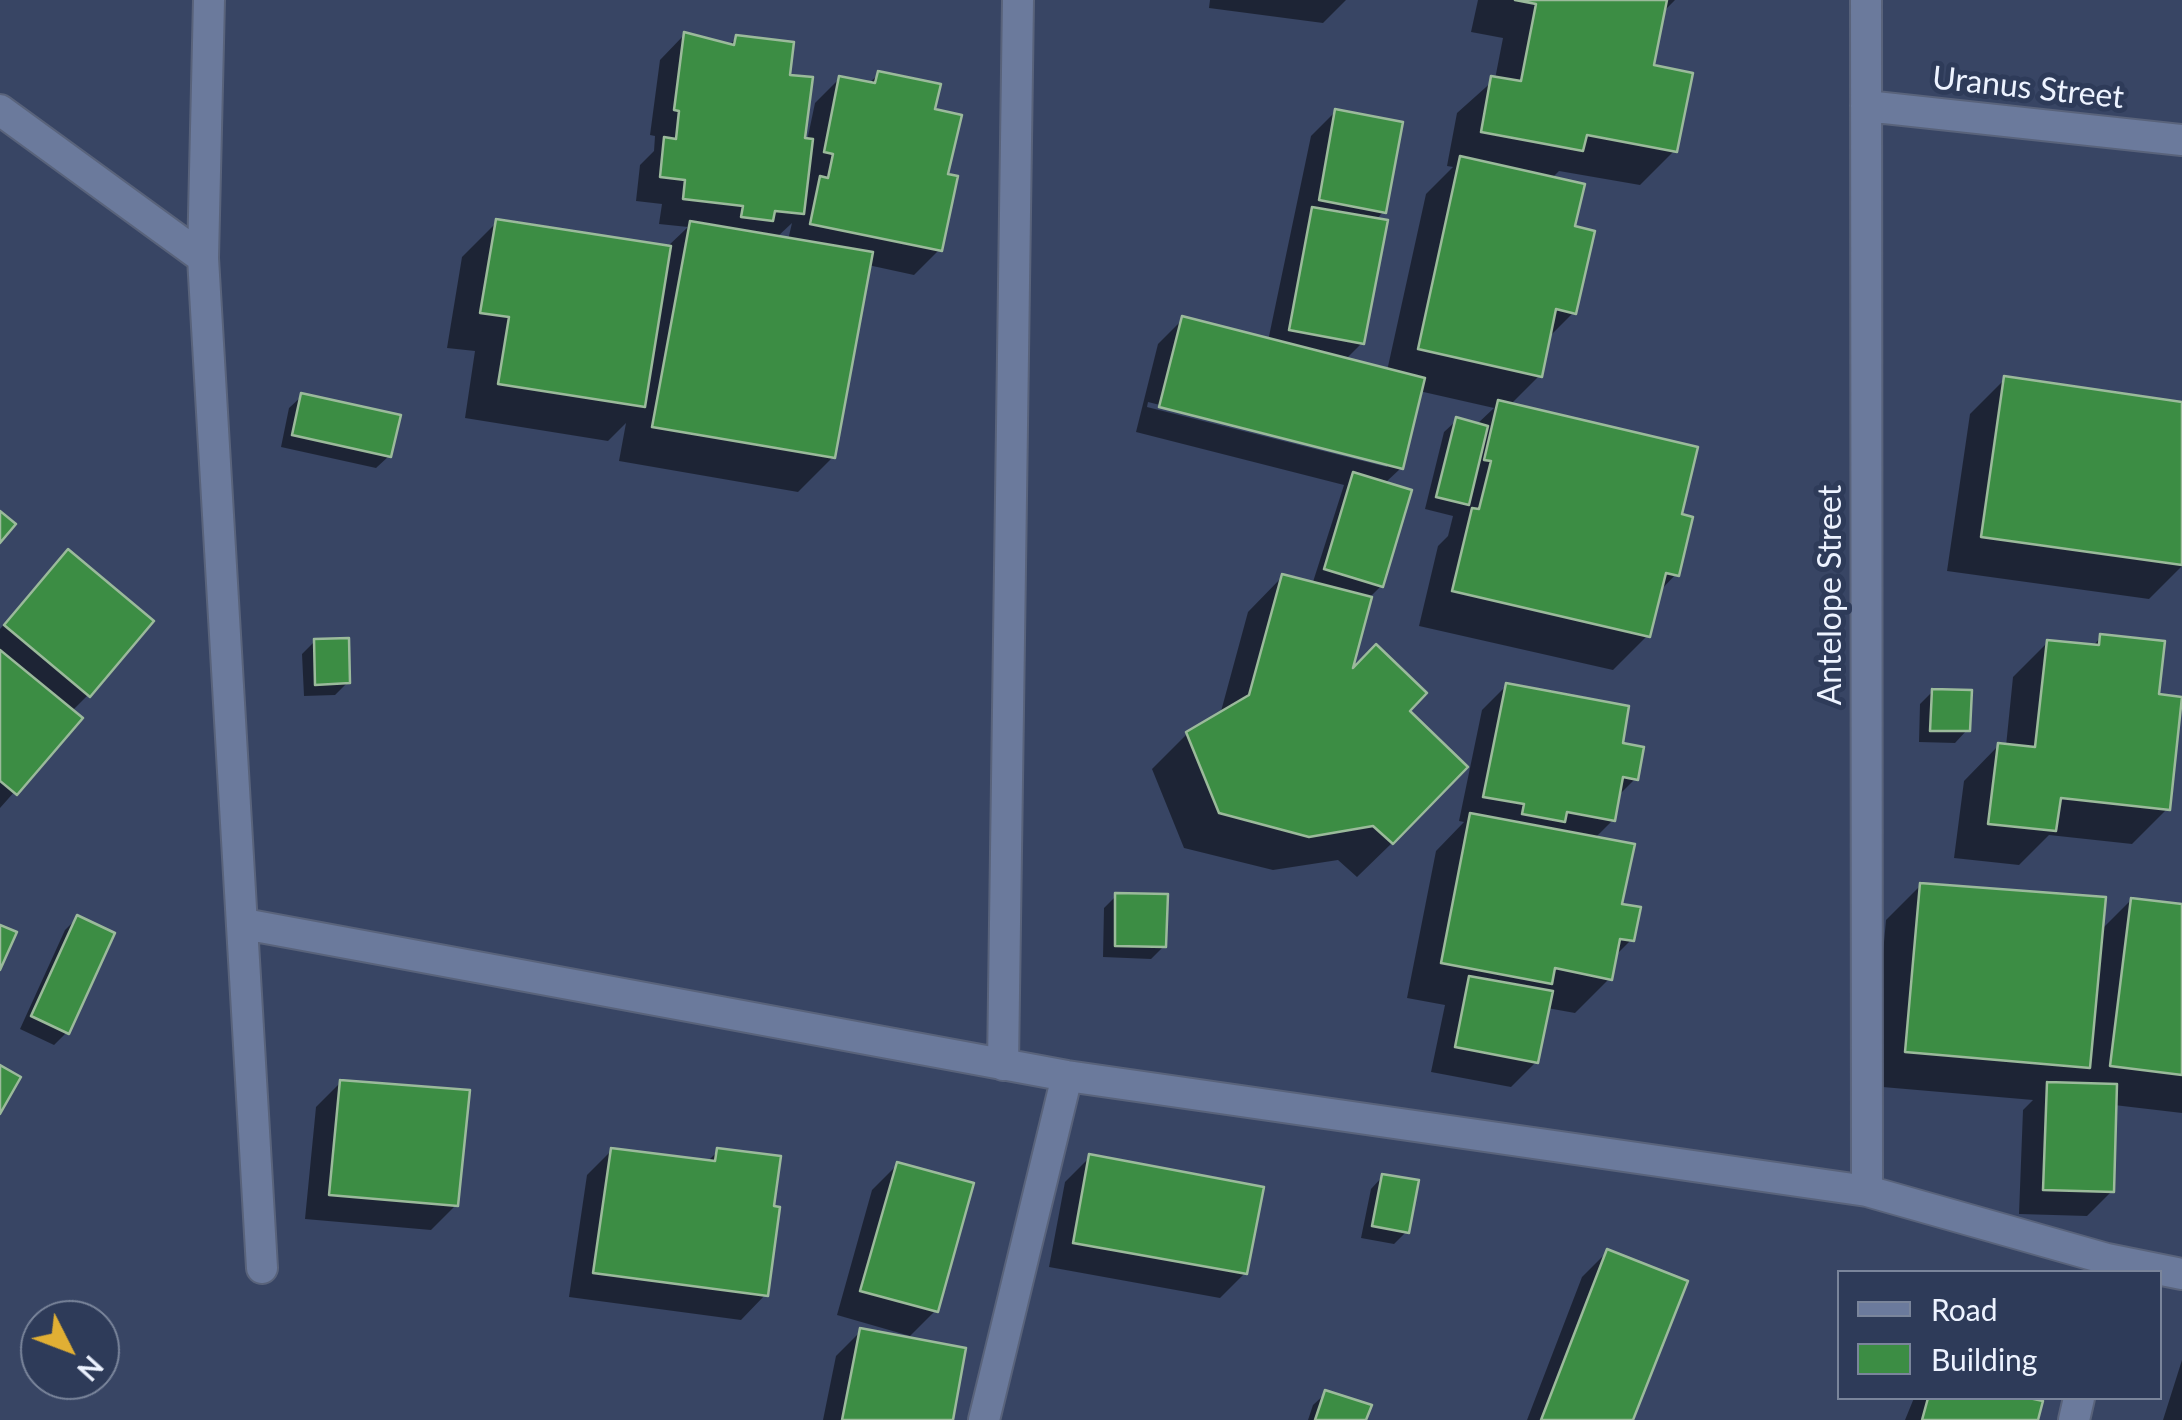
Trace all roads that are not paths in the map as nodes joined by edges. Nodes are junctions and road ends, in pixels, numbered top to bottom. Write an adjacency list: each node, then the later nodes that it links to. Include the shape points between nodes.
1 (210, 0): 7 (street)
2 (1018, 0): 9 (street)
3 (1866, 0): 4 (street, Antelope Street)
4 (1866, 106): 6 (street, Uranus Street); 11 (street, Antelope Street)
5 (0, 110): 7 (street)
6 (2182, 140)
7 (203, 258): 8 (street)
8 (244, 924): 9 (street); 13 (street)
9 (1002, 1064): 10 (street)
10 (1067, 1076): 11 (street); 15 (street)
11 (1867, 1191): 12 (street)
12 (2106, 1266): 14 (street)
13 (262, 1268)
14 (2144, 1270)
15 (984, 1420)

